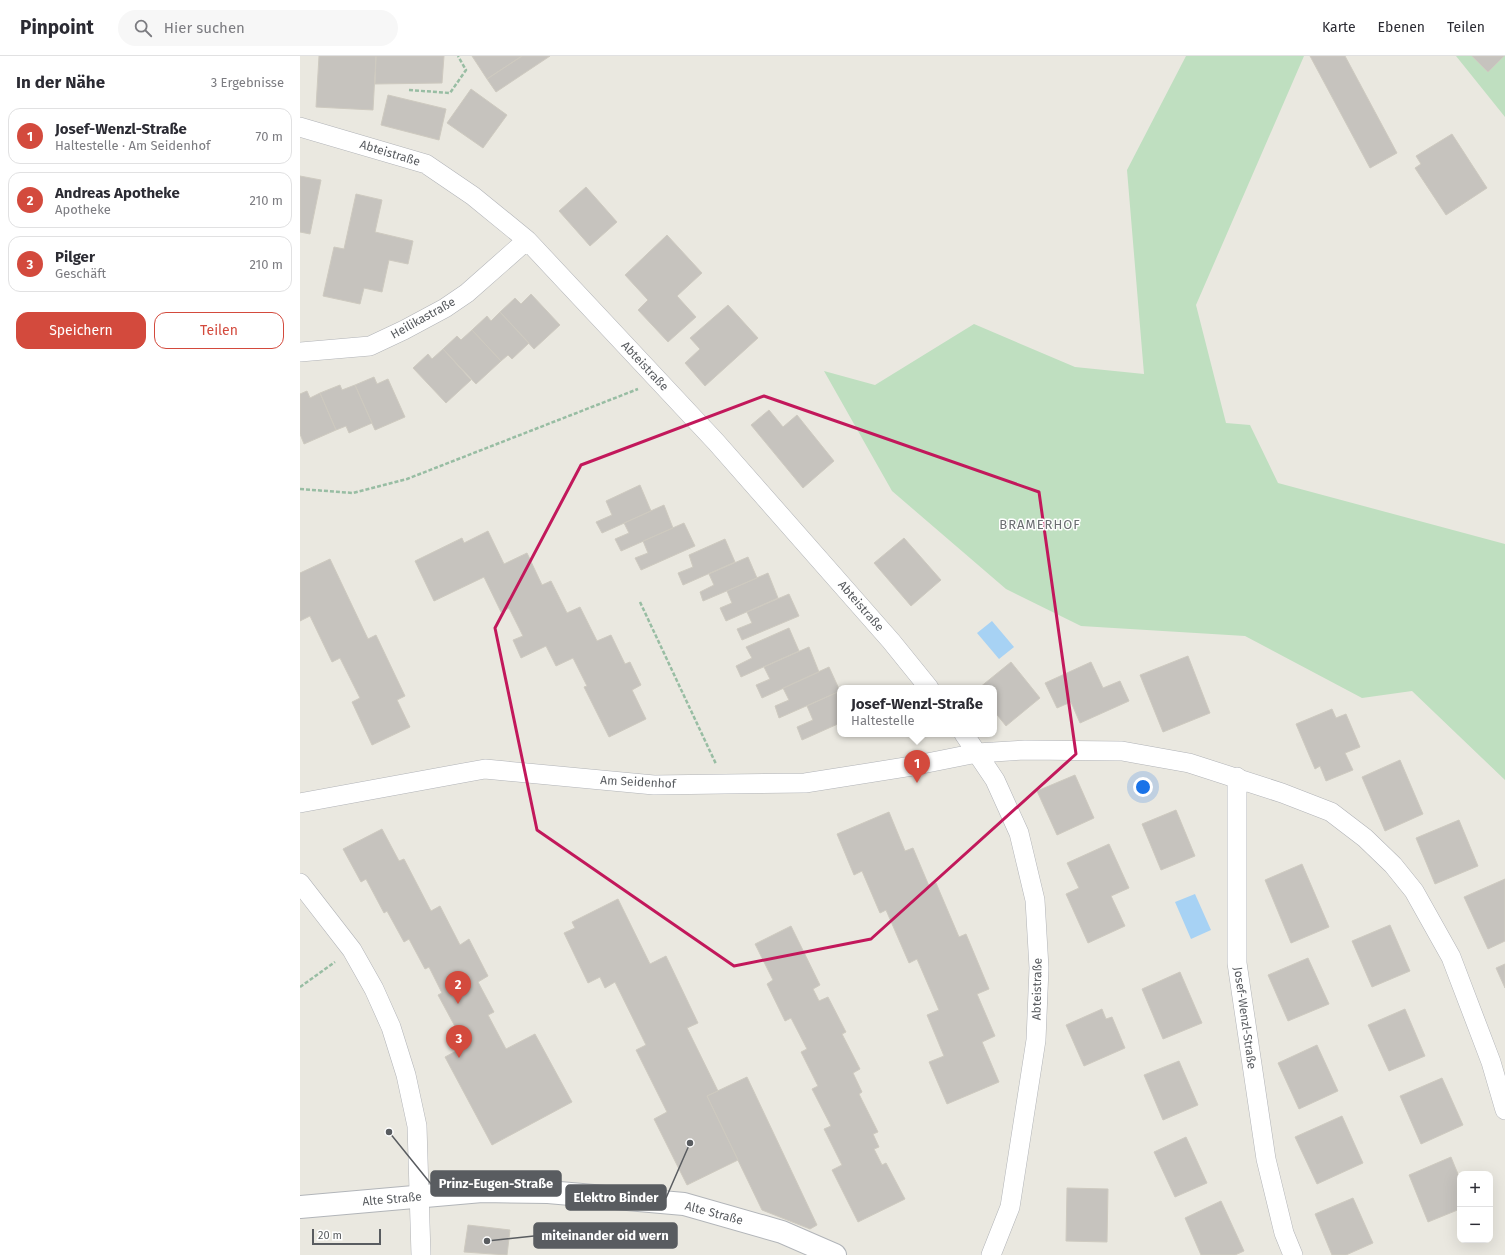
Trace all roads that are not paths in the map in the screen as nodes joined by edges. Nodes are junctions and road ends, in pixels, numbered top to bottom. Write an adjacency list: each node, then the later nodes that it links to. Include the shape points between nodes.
1 (300, 127): 2 (street, Abteistraße, via 426,164 473,196)
2 (527, 240): 3 (street, Heilikastraße, via 467,293 404,330 370,346); 4 (street, Abteistraße, via 722,448 886,635)
3 (300, 352)
4 (926, 685)
5 (966, 737): 6 (street, Abteistraße)
6 (977, 753): 7 (street, via 1025,750 1122,751 1189,763); 8 (street, Am Seidenhof, via 805,783 654,785 485,769); 15 (street, Abteistraße, via 995,780 1019,833 1035,900 1039,968 1036,1040 1010,1207)
7 (1236, 777): 10 (street, via 1331,812 1365,838 1393,865 1414,891 1451,957 1491,1062); 16 (street, Josef-Wenzl-Straße, via 1237,963 1266,1159 1284,1233)
8 (300, 803)
9 (300, 883): 11 (street, via 352,950 391,1027 406,1075 417,1126)
10 (1505, 1110)
11 (419, 1196): 12 (street, Alte Straße); 13 (street); 14 (street, Alte Straße, via 482,1191 548,1192 684,1204 782,1232)
12 (300, 1206)
13 (421, 1255)
14 (835, 1255)
15 (991, 1255)
16 (1293, 1255)

